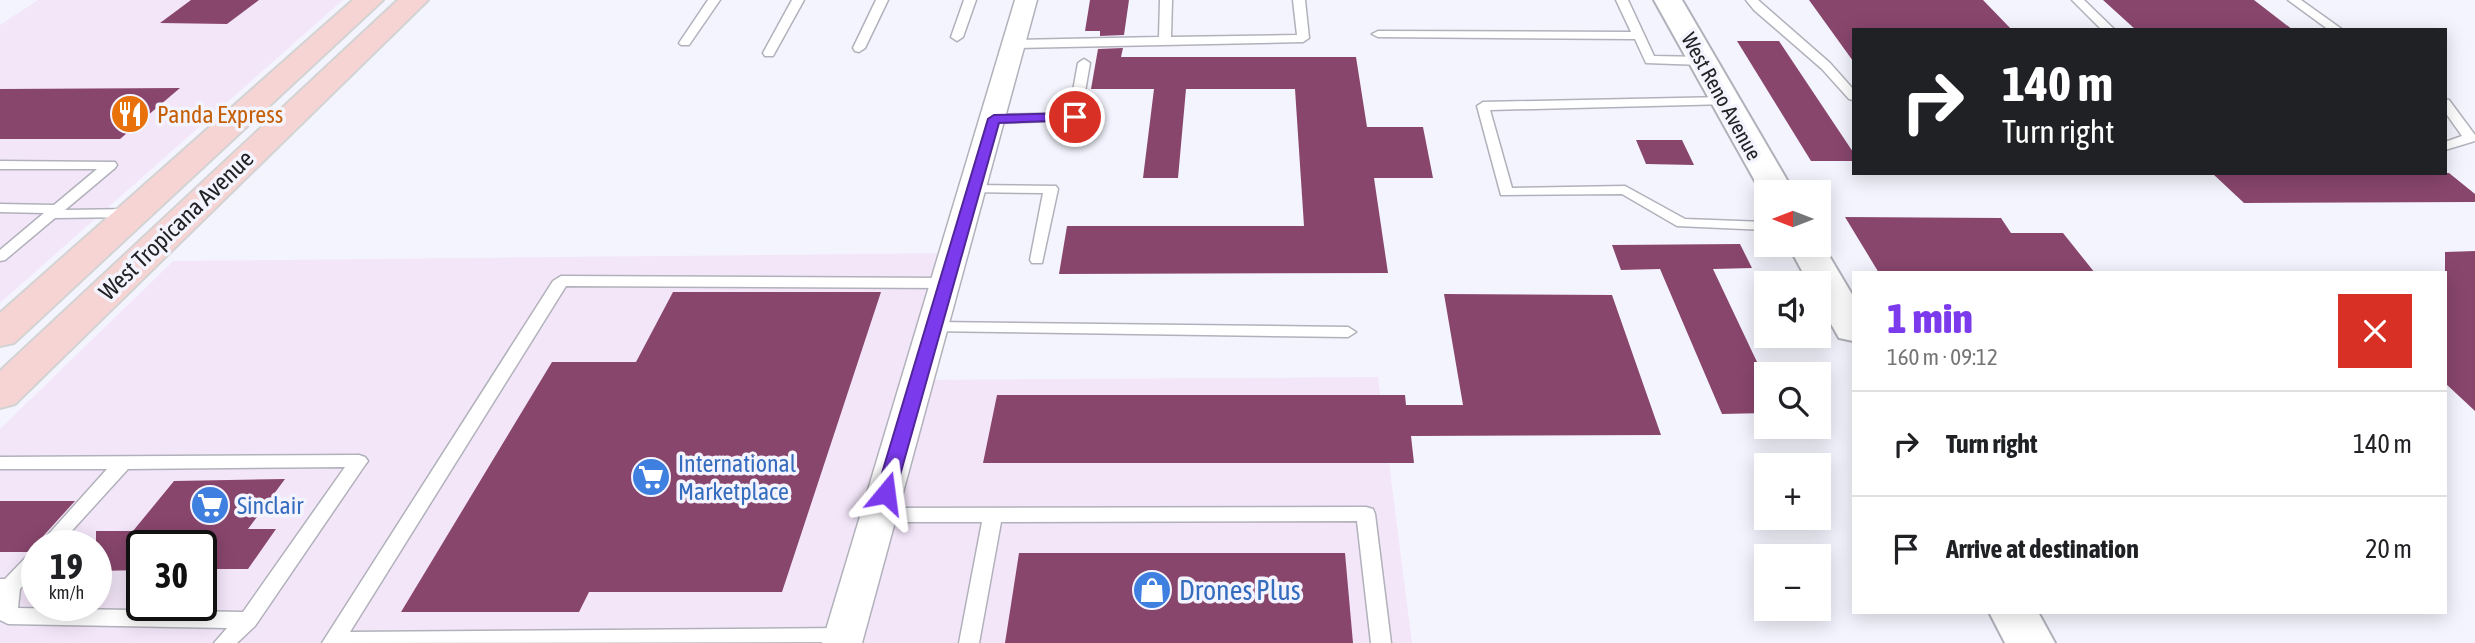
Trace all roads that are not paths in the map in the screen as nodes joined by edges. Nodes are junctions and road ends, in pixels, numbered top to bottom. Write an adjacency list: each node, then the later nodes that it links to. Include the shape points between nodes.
1 (369, 0): 37 (main road, West Tropicana Avenue)
2 (414, 0): 48 (main road, West Tropicana Avenue)
3 (714, 0): 21 (lane)
4 (798, 0): 24 (lane)
5 (882, 0): 23 (lane)
6 (970, 0): 19 (lane)
7 (1026, 0): 22 (street)
8 (1166, 0): 20 (lane)
9 (1299, 0): 20 (lane, via 1303,38)
10 (1622, 0): 18 (lane)
11 (1668, 0): 25 (street, West Reno Avenue)
12 (1752, 0): 27 (lane)
13 (2078, 0): 15 (lane)
14 (2294, 0): 16 (lane)
15 (2107, 28)
16 (2334, 28)
17 (1378, 34): 18 (lane)
18 (1639, 36): 25 (lane, via 1650,60)
19 (957, 37)
20 (1165, 41): 22 (lane)
21 (685, 43)
22 (1016, 44): 30 (street)
23 (859, 48)
24 (769, 53)
25 (1702, 61): 28 (street, West Reno Avenue)
26 (1084, 63): 30 (lane, via 1075,117)
27 (1852, 95)
28 (1725, 101): 33 (street, West Reno Avenue); 38 (lane, via 1483,106 1506,192 1625,190 1682,223)
29 (2447, 106): 31 (lane, via 2470,138)
30 (994, 119): 34 (street)
31 (2447, 145)
32 (0, 164): 36 (lane, via 110,165)
33 (1770, 180)
34 (974, 189): 41 (lane, via 1051,189); 42 (street)
35 (0, 208): 36 (lane)
36 (55, 211): 37 (lane); 39 (lane)
37 (134, 213): 46 (main road, West Tropicana Avenue); 47 (main road, via 145,224 139,233 7,359)
38 (1754, 226)
39 (0, 257)
40 (1814, 257): 43 (street)
41 (1037, 260)
42 (946, 283): 44 (street); 61 (lane, via 561,281)
43 (1848, 312)
44 (934, 327): 45 (lane); 52 (street)
45 (1348, 332)
46 (0, 334)
47 (0, 372)
48 (0, 394)
49 (124, 462): 50 (lane); 53 (lane); 58 (lane, via 359,461)
50 (1, 464)
51 (993, 515): 52 (lane); 63 (lane); 64 (lane, via 1366,514)
52 (879, 516): 60 (street)
53 (62, 530)
54 (21, 572): 55 (lane)
55 (5, 587): 57 (lane)
56 (2014, 614): 65 (street)
57 (4, 618): 58 (lane)
58 (248, 620): 62 (lane)
59 (736, 640): 60 (lane); 61 (lane)
60 (843, 640)
61 (333, 641)
62 (224, 643)
63 (969, 643)
64 (1381, 643)
65 (2030, 643)

